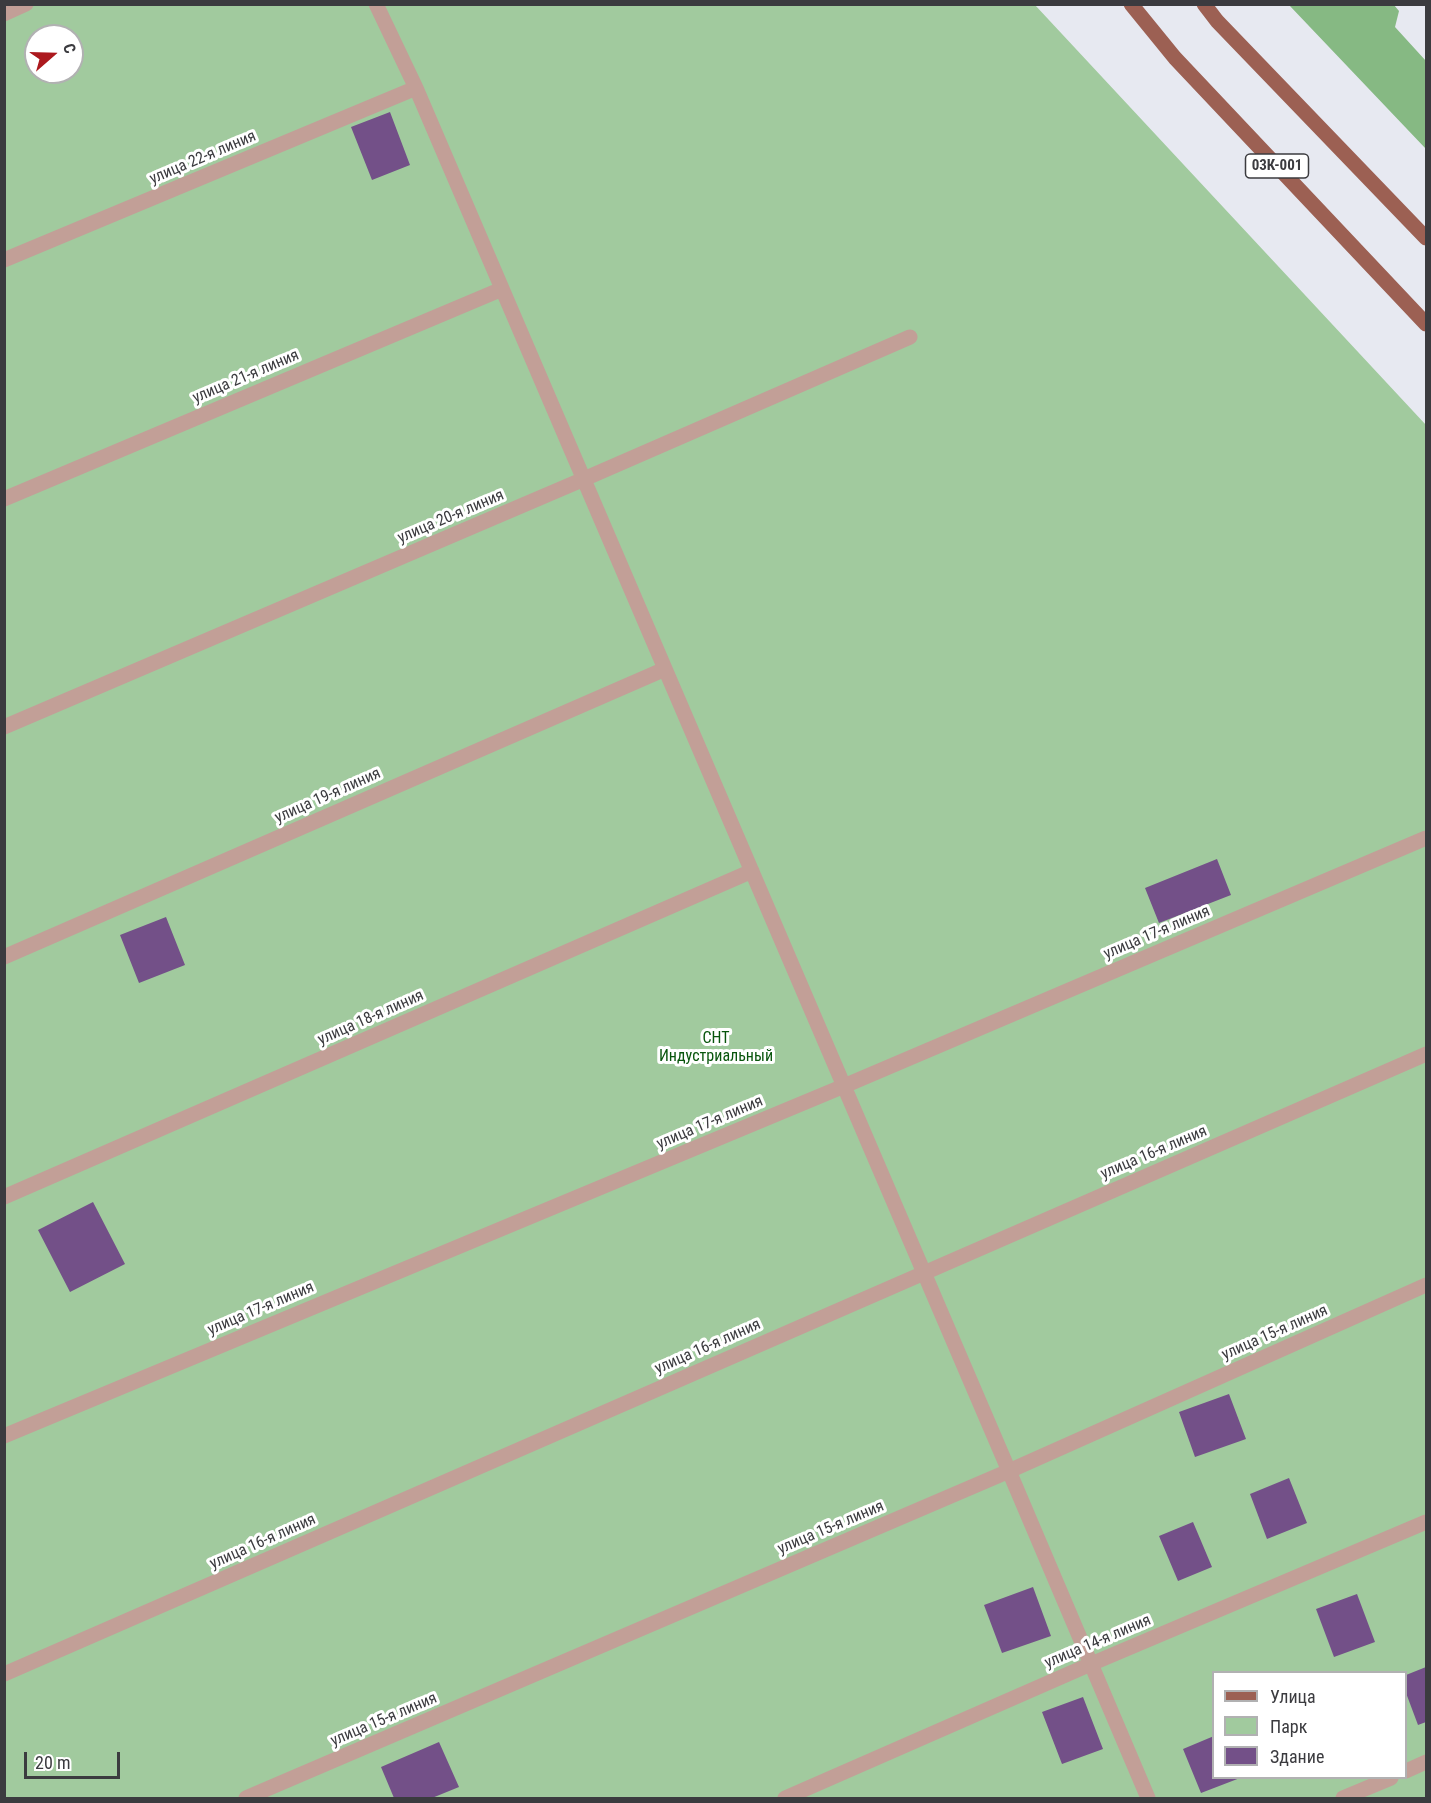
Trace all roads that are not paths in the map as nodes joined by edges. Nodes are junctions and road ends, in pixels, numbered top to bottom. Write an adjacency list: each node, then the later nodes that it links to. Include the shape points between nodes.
1 (26, 4): 5 (street)
2 (376, 4): 6 (street)
3 (1131, 4): 10 (main road, 03К-001, via 1175,58)
4 (1204, 4): 7 (main road)
5 (4, 14)
6 (416, 88): 8 (street, улица 22-я линия); 9 (street)
7 (1426, 238)
8 (4, 260)
9 (502, 289): 12 (street); 13 (street, улица 21-я линия)
10 (1426, 324)
11 (910, 337): 12 (street, улица 20-я линия)
12 (584, 479): 14 (street); 15 (street, улица 20-я линия)
13 (4, 499)
14 (665, 669): 17 (street); 18 (street, улица 19-я линия)
15 (4, 727)
16 (1426, 838): 20 (street, улица 17-я линия)
17 (752, 872): 20 (street); 21 (street, улица 18-я линия)
18 (4, 957)
19 (1426, 1054): 22 (street, улица 16-я линия)
20 (844, 1086): 22 (street); 24 (street, улица 17-я линия)
21 (4, 1197)
22 (924, 1272): 25 (street); 28 (street, улица 16-я линия)
23 (1426, 1285): 25 (street, улица 15-я линия)
24 (4, 1436)
25 (1009, 1471): 27 (street); 32 (street, улица 15-я линия)
26 (1426, 1522): 27 (street, улица 14-я линия)
27 (1091, 1664): 33 (street, улица 14-я линия); 34 (street)
28 (4, 1674)
29 (1426, 1762): 30 (street)
30 (1407, 1771)
31 (1389, 1779): 35 (street)
32 (246, 1798)
33 (785, 1798)
34 (1148, 1798)
35 (1343, 1798)

